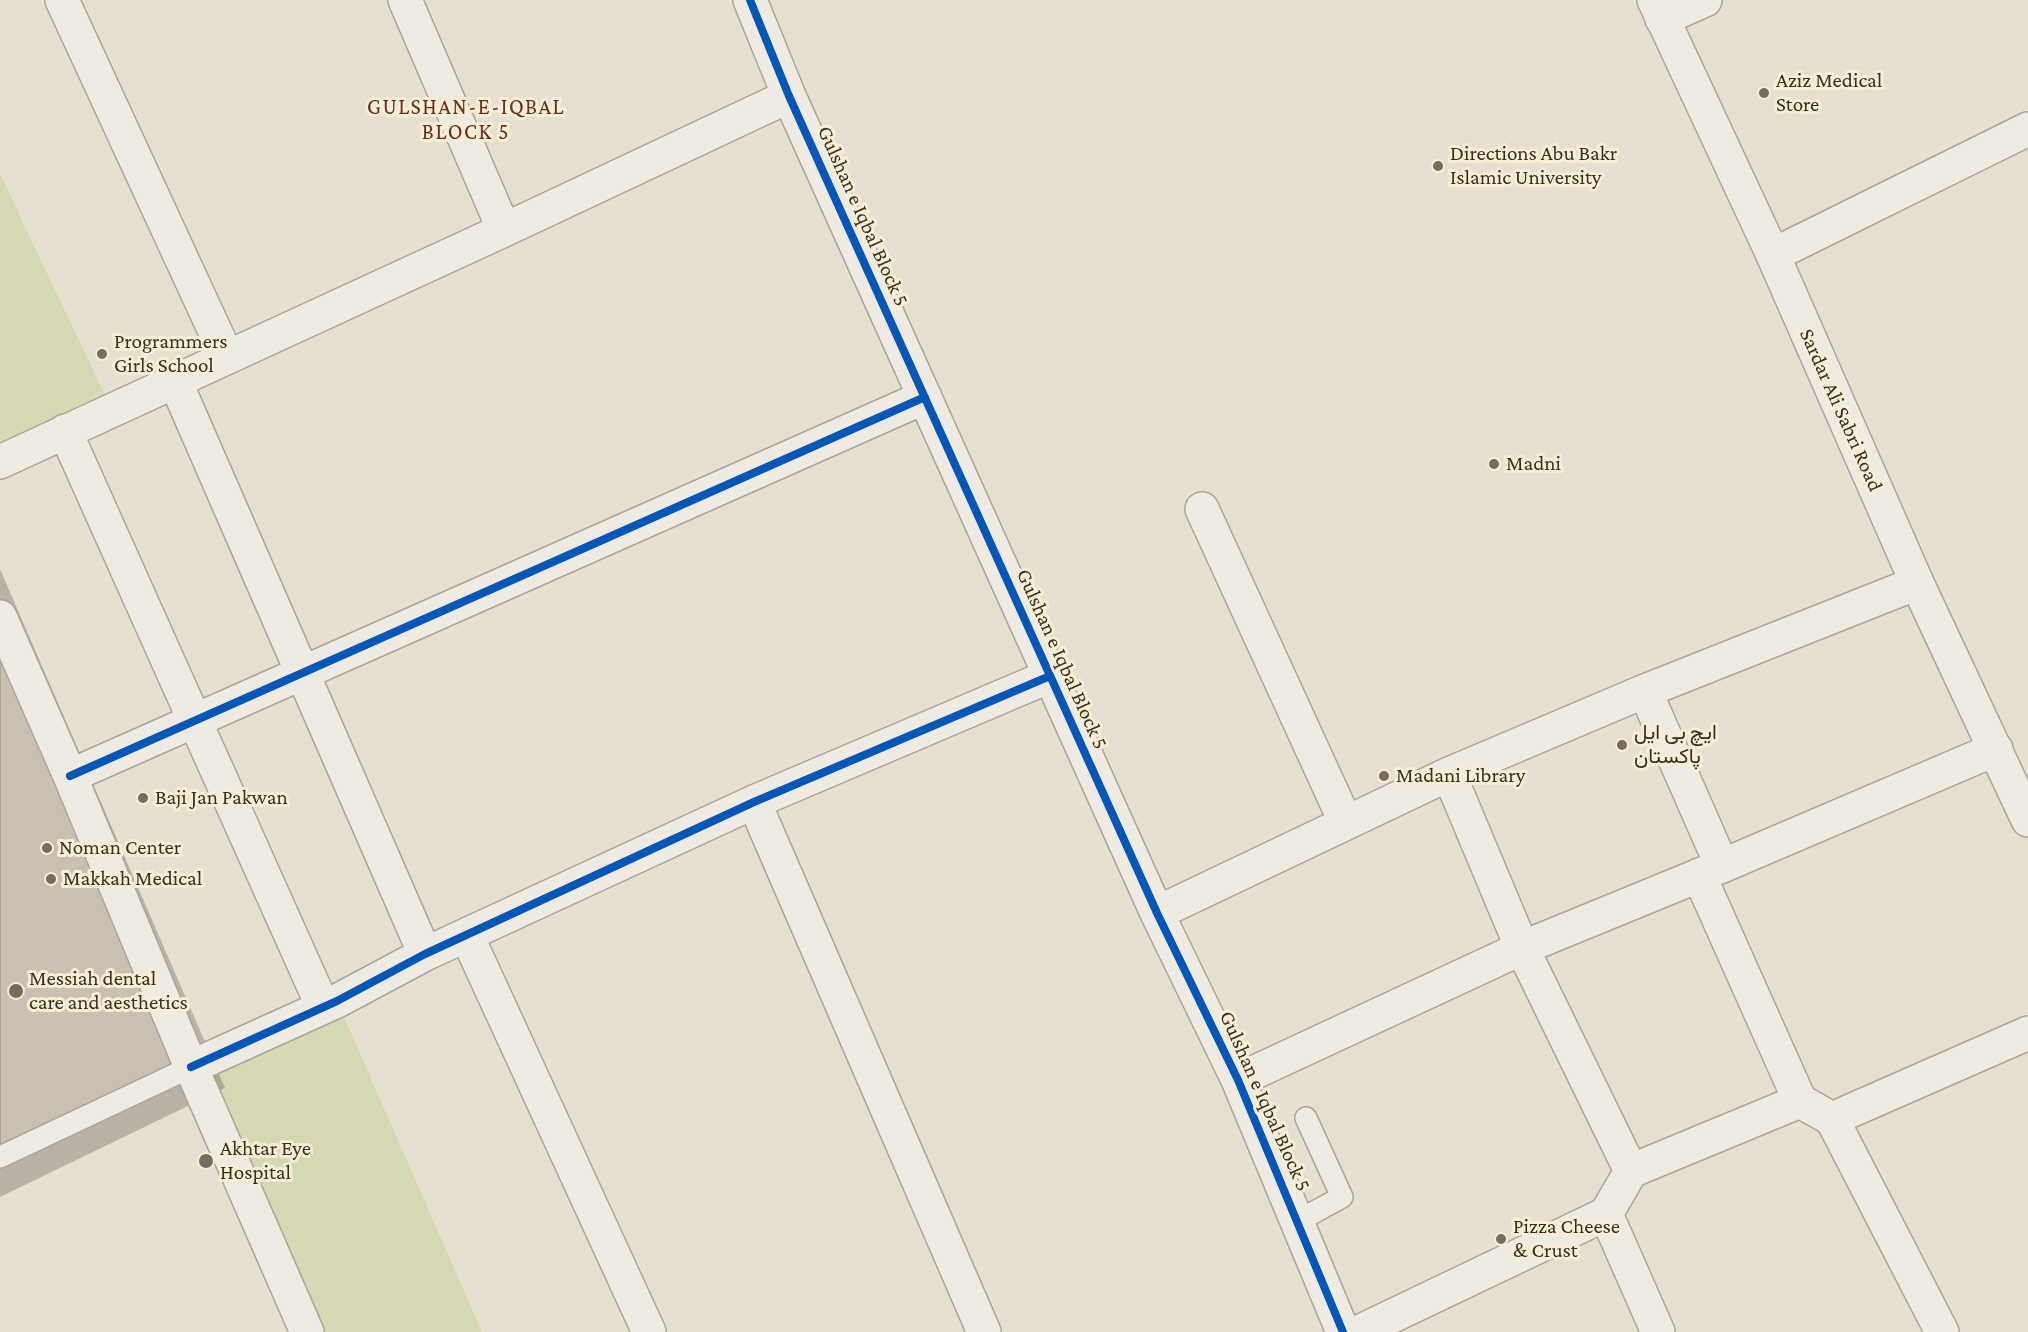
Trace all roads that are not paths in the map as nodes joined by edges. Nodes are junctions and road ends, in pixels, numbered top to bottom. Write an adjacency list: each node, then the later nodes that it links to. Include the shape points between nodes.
1 (62, 0): 10 (street)
2 (405, 0): 8 (street)
3 (750, 0): 6 (street, Gulshan e Iqbal Block 5)
4 (1705, 0): 5 (street)
5 (1658, 10): 9 (street, Sardar Ali Sabri Road)
6 (789, 96): 8 (street); 12 (street, Gulshan e Iqbal Block 5)
7 (2028, 129): 9 (street)
8 (504, 230): 10 (street)
9 (1773, 255): 16 (street, Sardar Ali Sabri Road)
10 (226, 357): 11 (street)
11 (175, 381): 13 (street); 18 (street)
12 (925, 397): 18 (street); 19 (street, Gulshan e Iqbal Block 5)
13 (65, 431): 14 (street); 21 (street)
14 (0, 462)
15 (1202, 508): 27 (street)
16 (1917, 584): 20 (street); 22 (street, Sardar Ali Sabri Road)
17 (0, 617): 24 (street)
18 (302, 673): 21 (street); 32 (street)
19 (1050, 676): 25 (street); 29 (street, Gulshan e Iqbal Block 5)
20 (1645, 691): 23 (street); 28 (street)
21 (195, 721): 24 (street); 33 (street)
22 (1996, 749): 26 (street, Sardar Ali Sabri Road); 28 (street)
23 (1449, 774): 27 (street); 31 (street)
24 (70, 776): 35 (street)
25 (754, 802): 30 (street); 46 (street)
26 (2028, 820)
27 (1346, 823): 29 (street)
28 (1710, 871): 31 (street); 37 (street)
29 (1157, 913): 36 (street, Gulshan e Iqbal Block 5)
30 (467, 936): 32 (street); 45 (street)
31 (1522, 948): 36 (street); 41 (street)
32 (425, 954): 33 (street)
33 (323, 1007): 35 (street)
34 (2028, 1033): 39 (street)
35 (191, 1067): 40 (lane); 44 (street)
36 (1238, 1080): 43 (street, Gulshan e Iqbal Block 5)
37 (1800, 1101): 39 (street); 41 (street)
38 (1306, 1118): 43 (lane, via 1341,1197)
39 (1832, 1119): 50 (street)
40 (0, 1157)
41 (1631, 1171): 42 (street)
42 (1605, 1214): 48 (street); 49 (street)
43 (1298, 1221): 47 (street, Gulshan e Iqbal Block 5)
44 (307, 1332)
45 (649, 1332)
46 (984, 1332)
47 (1343, 1332)
48 (1359, 1332)
49 (1658, 1332)
50 (1942, 1332)

